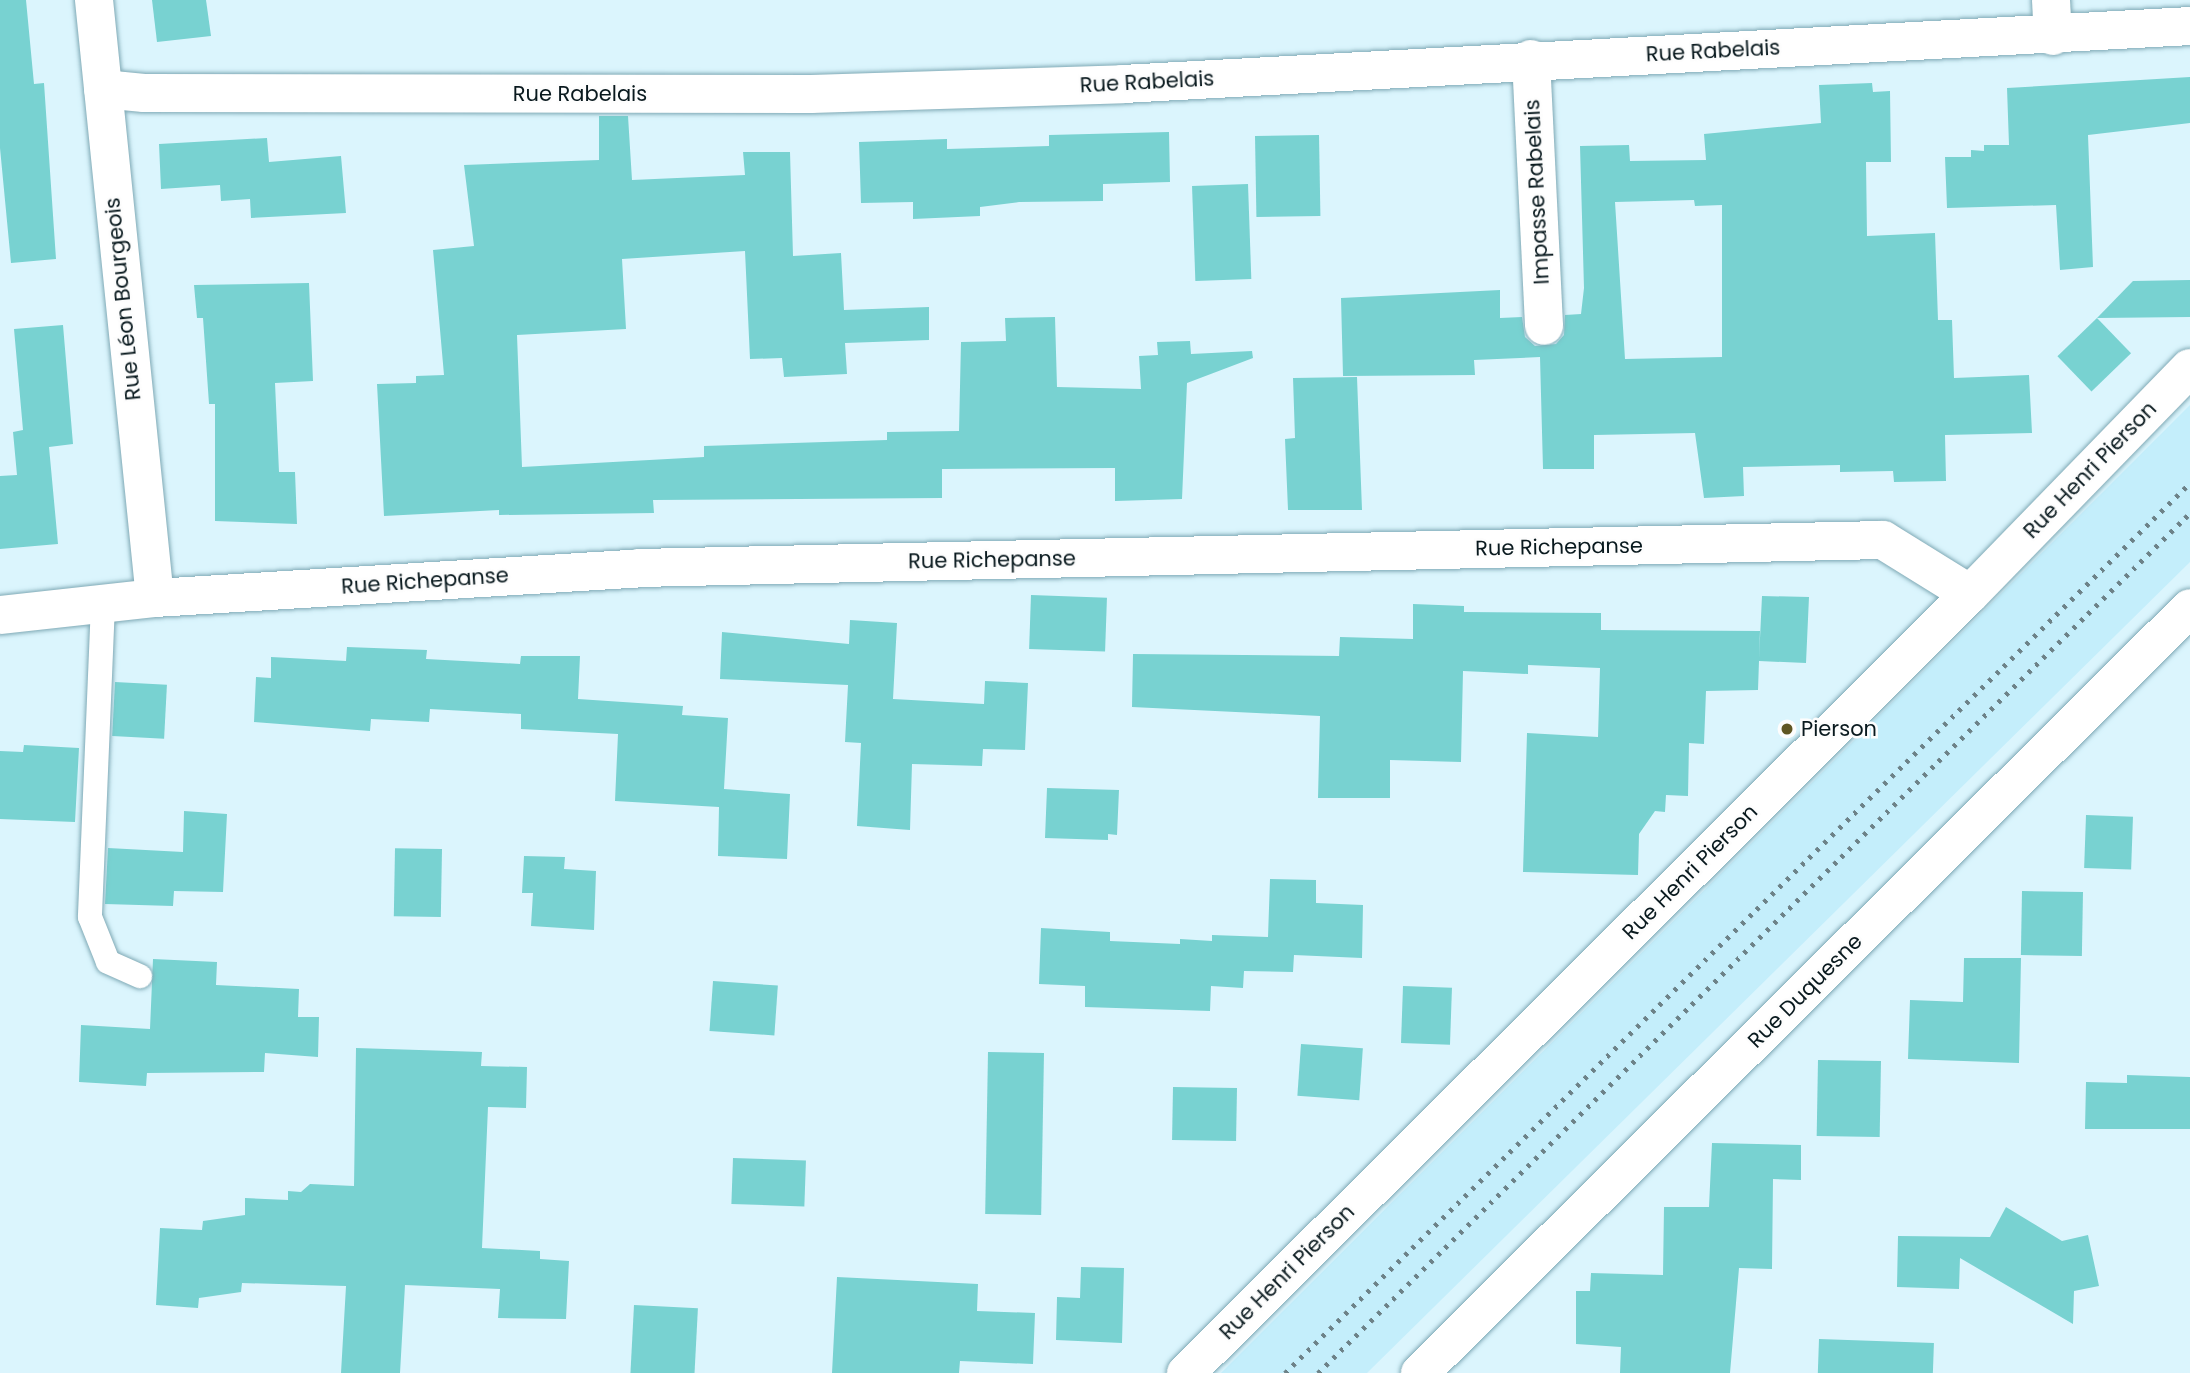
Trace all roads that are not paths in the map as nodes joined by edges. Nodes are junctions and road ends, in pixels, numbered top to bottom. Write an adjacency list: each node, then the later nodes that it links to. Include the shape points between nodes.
1 (94, 0): 5 (street, Rue Léon Bourgeois)
2 (2052, 18): 3 (street, Rue Rabelais); 4 (street, Rue Rabelais)
3 (2190, 26)
4 (1531, 59): 5 (street, Rue Rabelais, via 1123,84 811,94 144,93); 6 (street, Impasse Rabelais)
5 (103, 89): 9 (street, Rue Léon Bourgeois)
6 (1544, 326)
7 (2190, 368): 8 (street, Rue Henri Pierson)
8 (1969, 594): 9 (street, Rue Richepanse, via 1883,540 639,568); 14 (street, Rue Henri Pierson)
9 (155, 598): 10 (street, Rue Richepanse)
10 (103, 604): 12 (street, Rue Richepanse); 13 (lane, via 90,917 108,962)
11 (2190, 608): 15 (street, Rue Duquesne)
12 (0, 615)
13 (140, 976)
14 (1186, 1373)
15 (1420, 1373)

